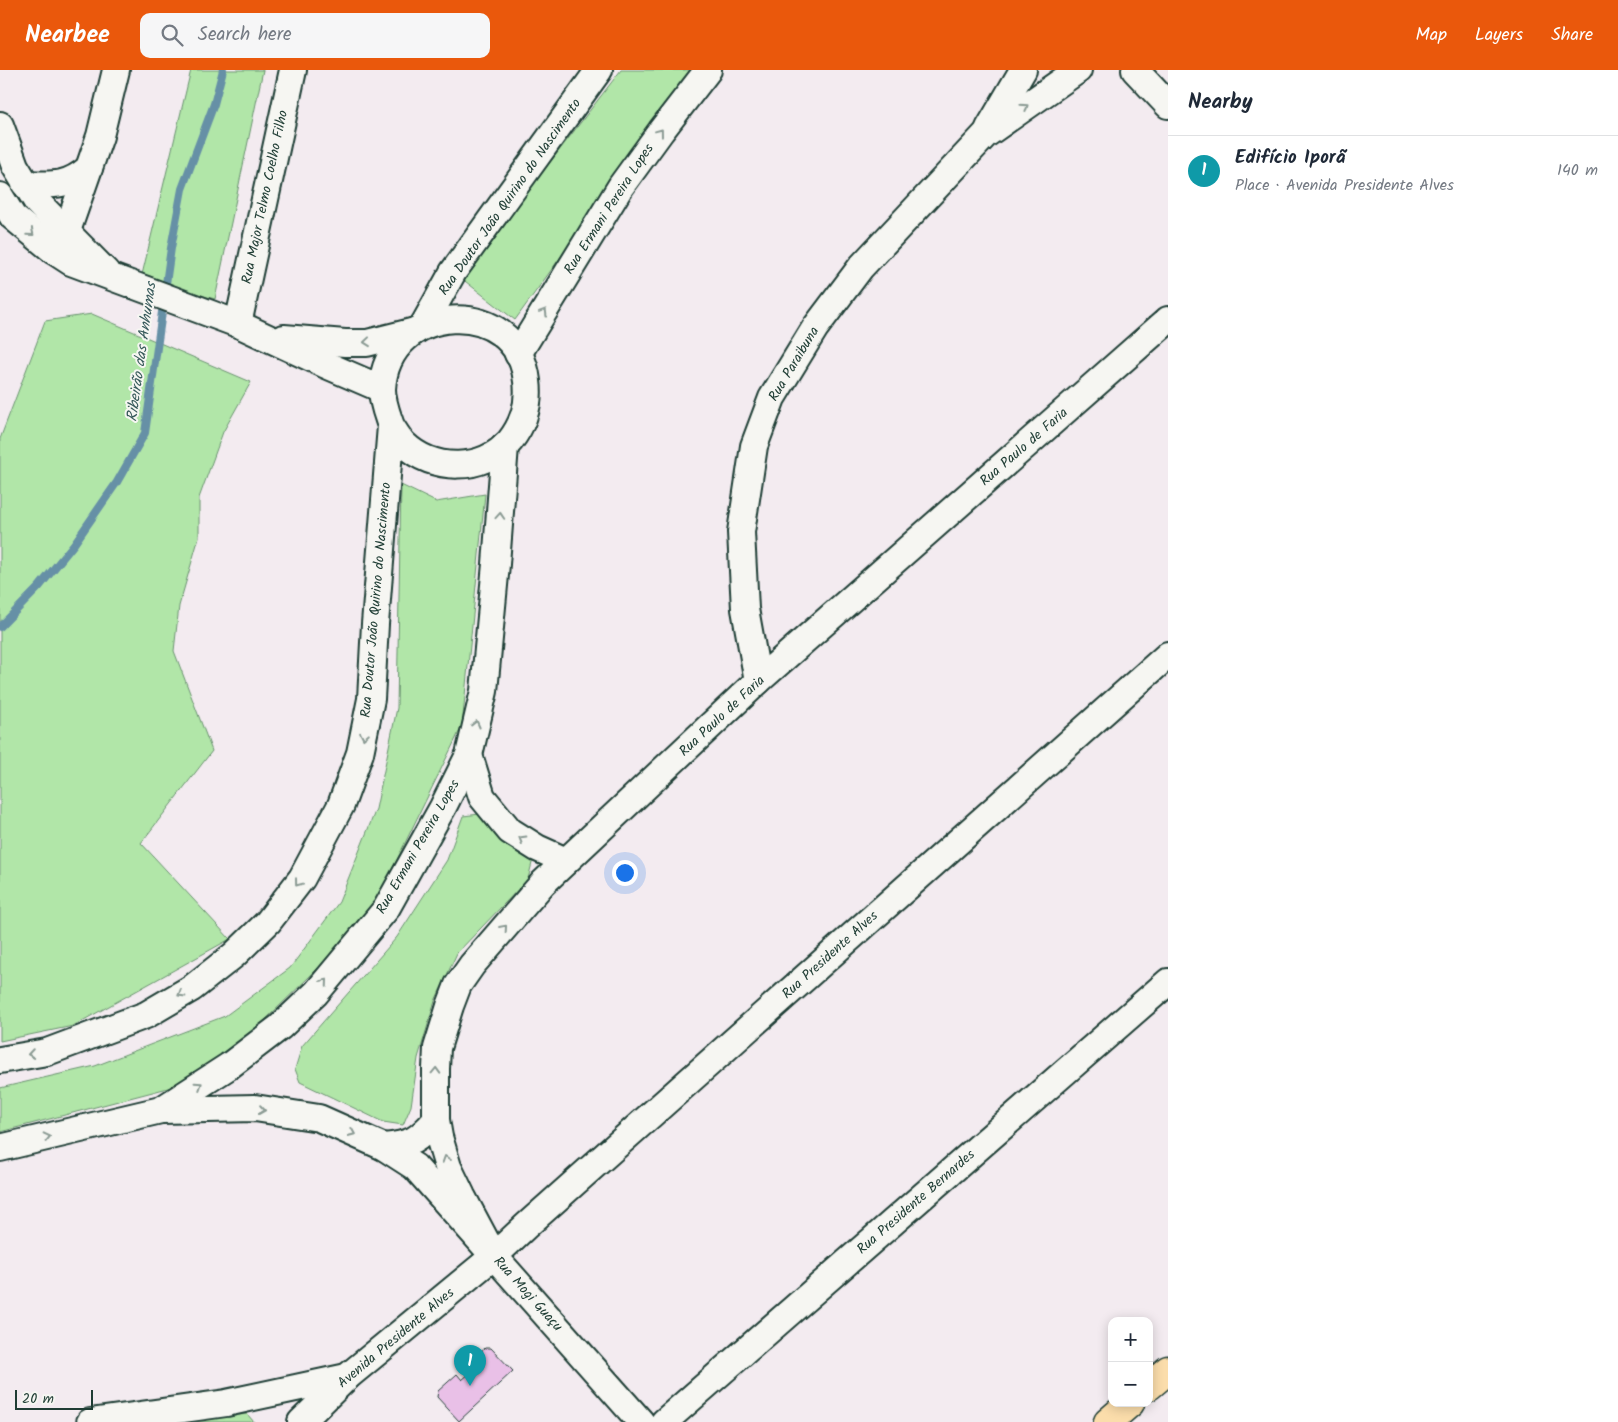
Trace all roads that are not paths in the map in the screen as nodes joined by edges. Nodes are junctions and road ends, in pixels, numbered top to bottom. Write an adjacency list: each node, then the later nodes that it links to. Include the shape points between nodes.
1 (116, 70): 11 (street)
2 (292, 70): 16 (street, Rua Major Telmo Coelho Filho)
3 (599, 70): 17 (street, Rua Doutor João Quirino do Nascimento, via 453,272)
4 (708, 70): 19 (street, Rua Ermani Pereira Lopes, one-way to 4, via 621,186)
5 (1023, 70): 10 (street, Rua Paraibuna)
6 (1078, 70): 10 (street, Rua Paraibuna, one-way to 6)
7 (1135, 70): 8 (street)
8 (1168, 105)
9 (0, 125): 12 (street)
10 (985, 135): 24 (street, Rua Paraibuna, via 861,268 815,328 772,398 754,446 741,532 745,609)
11 (90, 168): 12 (street, via 78,178 64,183); 14 (street)
12 (25, 184): 14 (street)
13 (0, 196): 14 (street, one-way to 14, via 12,217)
14 (60, 241): 16 (street, via 118,279)
15 (1168, 320): 24 (street, Rua Paulo de Faria)
16 (238, 324): 18 (street)
17 (419, 328): 18 (street, one-way to 18, via 367,343); 19 (street, via 440,320 476,321 507,339); 20 (street, via 398,347 387,367)
18 (266, 337): 20 (street)
19 (518, 354): 22 (street, via 526,372 529,392 526,412 518,430)
20 (382, 389): 21 (street, via 384,408)
21 (391, 426): 22 (street, via 404,444 422,457 443,464 473,463); 28 (street, Rua Doutor João Quirino do Nascimento, one-way to 28, via 369,708 360,753 340,805 302,878 268,922 234,955 192,988 146,1015 46,1052)
22 (505, 446): 25 (street, Rua Ermani Pereira Lopes, one-way to 22, via 484,691)
23 (1168, 655): 33 (street, Rua Presidente Alves)
24 (758, 681): 26 (street, Rua Paulo de Faria)
25 (469, 755): 26 (street, one-way to 25, via 510,832 482,797); 29 (street, Rua Ermani Pereira Lopes, one-way to 25, via 230,1066 316,993 386,909)
26 (566, 861): 30 (street, Rua Paulo de Faria, one-way to 26, via 438,1048 458,985 485,950)
27 (1168, 982): 41 (street, Rua Presidente Bernardes)
28 (0, 1060)
29 (161, 1110): 31 (street, one-way to 31, via 255,1108 319,1118); 32 (street, Rua Ermani Pereira Lopes, one-way to 29)
30 (436, 1120): 31 (street, via 422,1136 405,1144); 33 (street, Rua Paulo de Faria, one-way to 30, via 448,1167)
31 (384, 1147): 33 (street, Rua Mogi Guaçu, via 415,1167)
32 (0, 1148)
33 (494, 1256): 35 (street, Avenida Presidente Alves); 40 (street, Rua Mogi Guaçu)
34 (1168, 1370): 36 (main road)
35 (347, 1377): 38 (street, via 226,1403); 39 (street, Avenida Presidente Alves)
36 (1153, 1383)
37 (1125, 1407): 42 (main road)
38 (90, 1422)
39 (301, 1422)
40 (641, 1422)
41 (664, 1422)
42 (1108, 1422)

